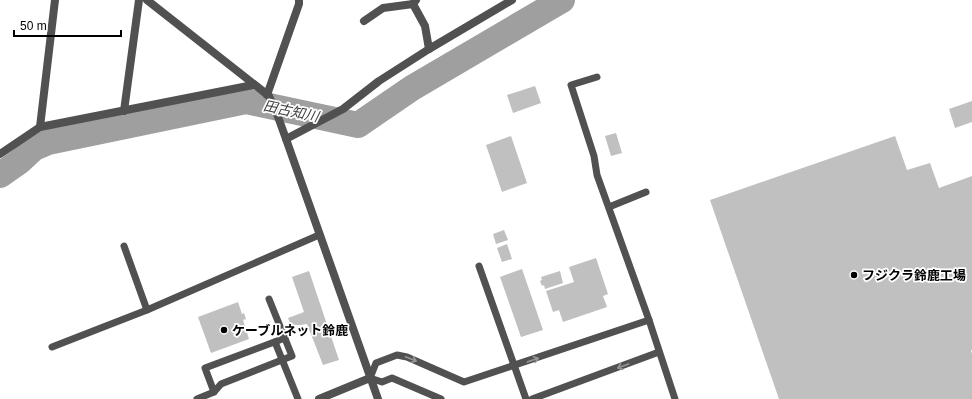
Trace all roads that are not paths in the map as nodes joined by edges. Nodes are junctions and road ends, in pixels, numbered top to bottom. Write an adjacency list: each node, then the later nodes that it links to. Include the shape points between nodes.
1 (55, 0): 13 (street)
2 (139, 0): 12 (street)
3 (147, 0): 10 (street)
4 (299, 0): 11 (street)
5 (512, 0): 8 (street)
6 (414, 2): 7 (street, via 383,8); 8 (street, via 425,26)
7 (364, 21)
8 (429, 49): 14 (street, via 379,81 343,109)
9 (597, 76): 17 (lane, via 571,85)
10 (253, 85): 11 (street); 12 (street)
11 (268, 96): 14 (street)
12 (124, 111): 13 (street)
13 (40, 127): 15 (street)
14 (286, 140): 18 (street)
15 (0, 154)
16 (646, 192): 17 (lane)
17 (609, 207): 23 (lane)
18 (320, 235): 22 (lane); 30 (street)
19 (124, 246): 22 (lane)
20 (479, 266): 29 (lane)
21 (269, 299): 24 (lane)
22 (147, 310): 26 (lane)
23 (649, 320): 27 (lane); 29 (lane, one-way to 23)
24 (285, 338): 25 (lane); 28 (lane, via 292,356)
25 (275, 342): 28 (lane); 31 (lane, via 205,368)
26 (52, 347)
27 (659, 352): 38 (lane, one-way to 38); 39 (lane)
28 (282, 359): 31 (lane, via 221,384); 33 (lane)
29 (514, 366): 30 (lane, one-way to 29, via 376,363 396,355 407,357 464,382); 37 (lane)
30 (370, 378): 34 (street); 35 (street); 36 (lane, via 382,382 392,378)
31 (214, 392): 32 (lane)
32 (197, 399)
33 (298, 399)
34 (319, 399)
35 (378, 399)
36 (441, 399)
37 (526, 399)
38 (532, 399)
39 (676, 399)

